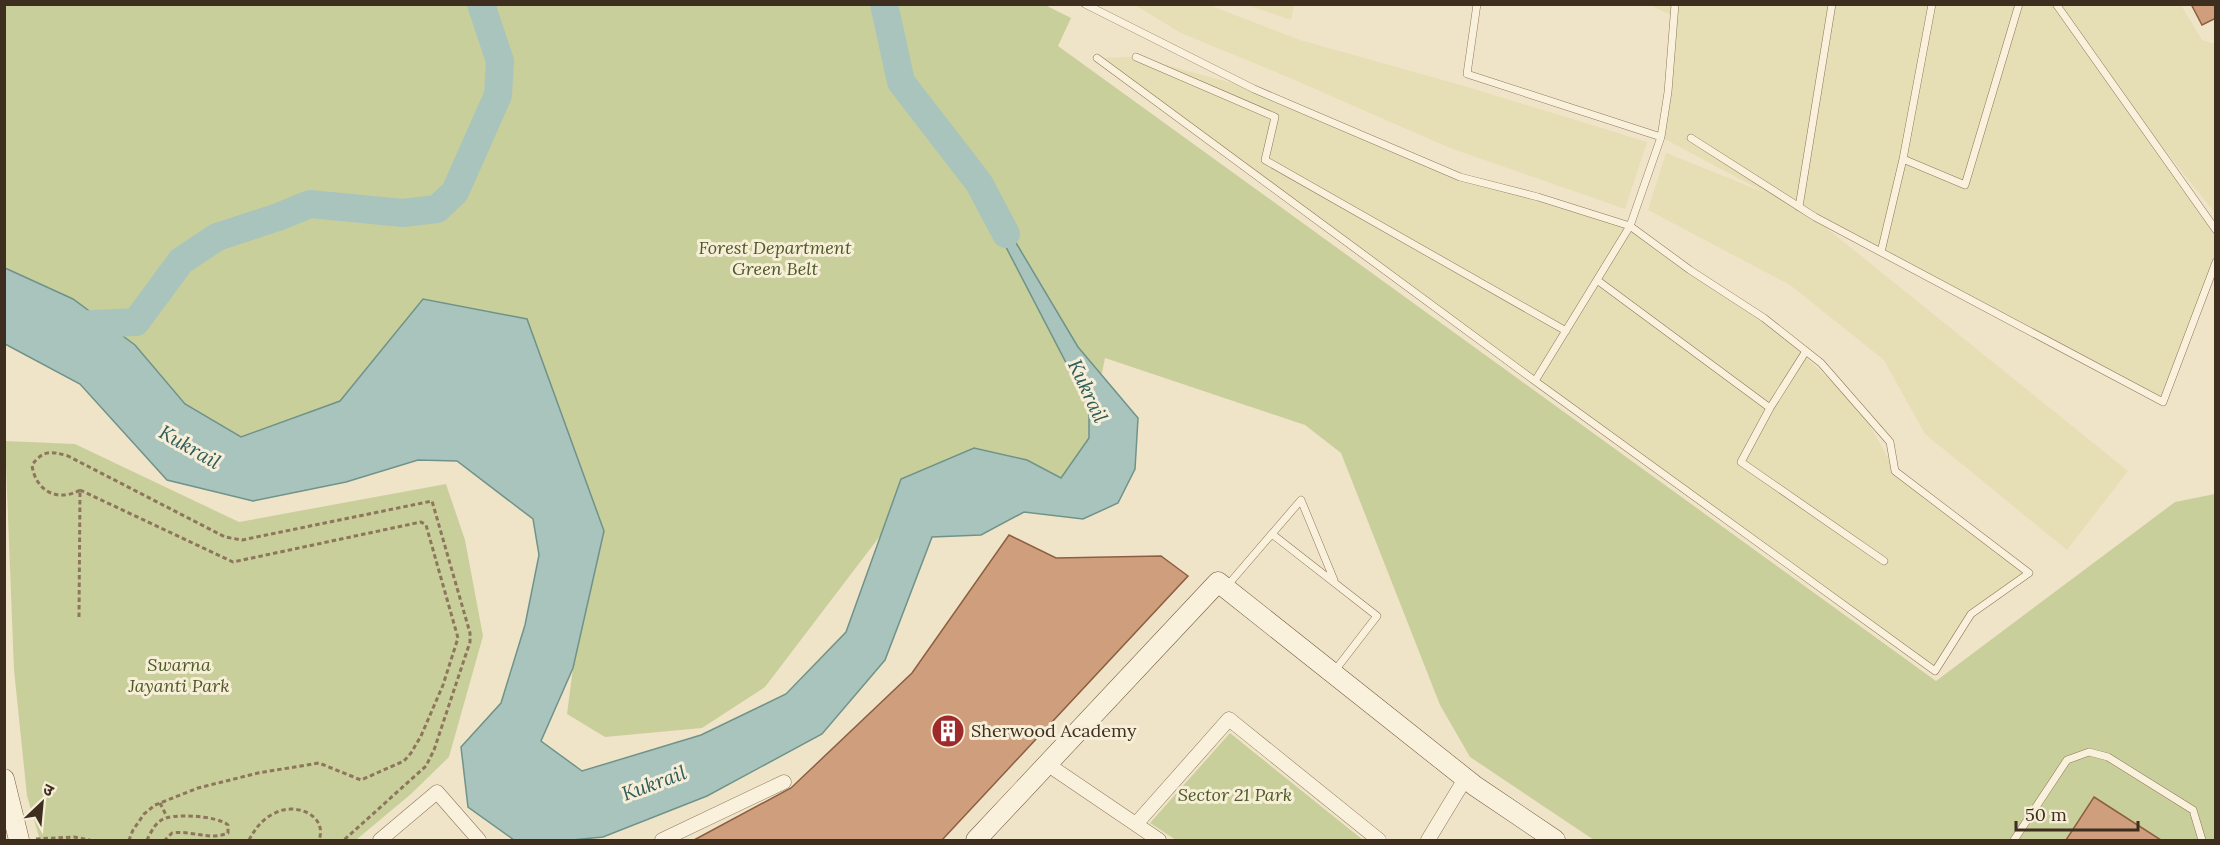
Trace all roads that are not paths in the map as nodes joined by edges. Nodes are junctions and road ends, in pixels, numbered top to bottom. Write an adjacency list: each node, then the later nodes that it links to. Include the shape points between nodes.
1 (1085, 4): 14 (lane, via 1254,89 1460,177)
2 (1477, 4): 10 (lane, via 1467,74)
3 (1675, 4): 10 (lane)
4 (1833, 4): 13 (lane)
5 (1932, 4): 12 (lane)
6 (2019, 4): 12 (lane, via 1965,185)
7 (2056, 4): 15 (lane)
8 (1136, 57): 19 (lane, via 1275,117 1265,160)
9 (1097, 58): 21 (lane)
10 (1661, 137): 14 (lane)
11 (1691, 138): 13 (lane)
12 (1903, 159): 16 (lane)
13 (1799, 207): 16 (lane)
14 (1630, 226): 18 (lane); 20 (lane)
15 (2216, 230)
16 (1881, 252): 17 (lane, via 2163,402)
17 (2216, 262)
18 (1597, 280): 19 (lane); 22 (lane)
19 (1566, 331): 21 (lane)
20 (1806, 351): 21 (lane, via 1890,442 1894,471 2029,573 1971,614 1935,671); 22 (lane)
21 (1535, 381)
22 (1770, 408): 24 (lane, via 1741,462)
23 (1272, 534): 25 (lane); 25 (lane, via 1301,500); 26 (lane)
24 (1884, 561)
25 (1335, 582): 27 (lane, via 1377,616)
26 (1226, 588): 27 (street); 28 (street, via 1218,582)
27 (1333, 674): 29 (street)
28 (1047, 764): 32 (street); 37 (street)
29 (1465, 778): 40 (street); 41 (street)
30 (4, 779): 33 (street)
31 (784, 782): 36 (street)
32 (1136, 824): 38 (street); 39 (street, via 1229,719)
33 (19, 840)
34 (380, 840): 35 (street, via 437,792)
35 (479, 840)
36 (662, 840)
37 (975, 840)
38 (1159, 840)
39 (1379, 840)
40 (1428, 840)
41 (1555, 840)
42 (2014, 840): 43 (lane, via 2067,759 2089,752 2108,757 2193,810)
43 (2202, 840)

